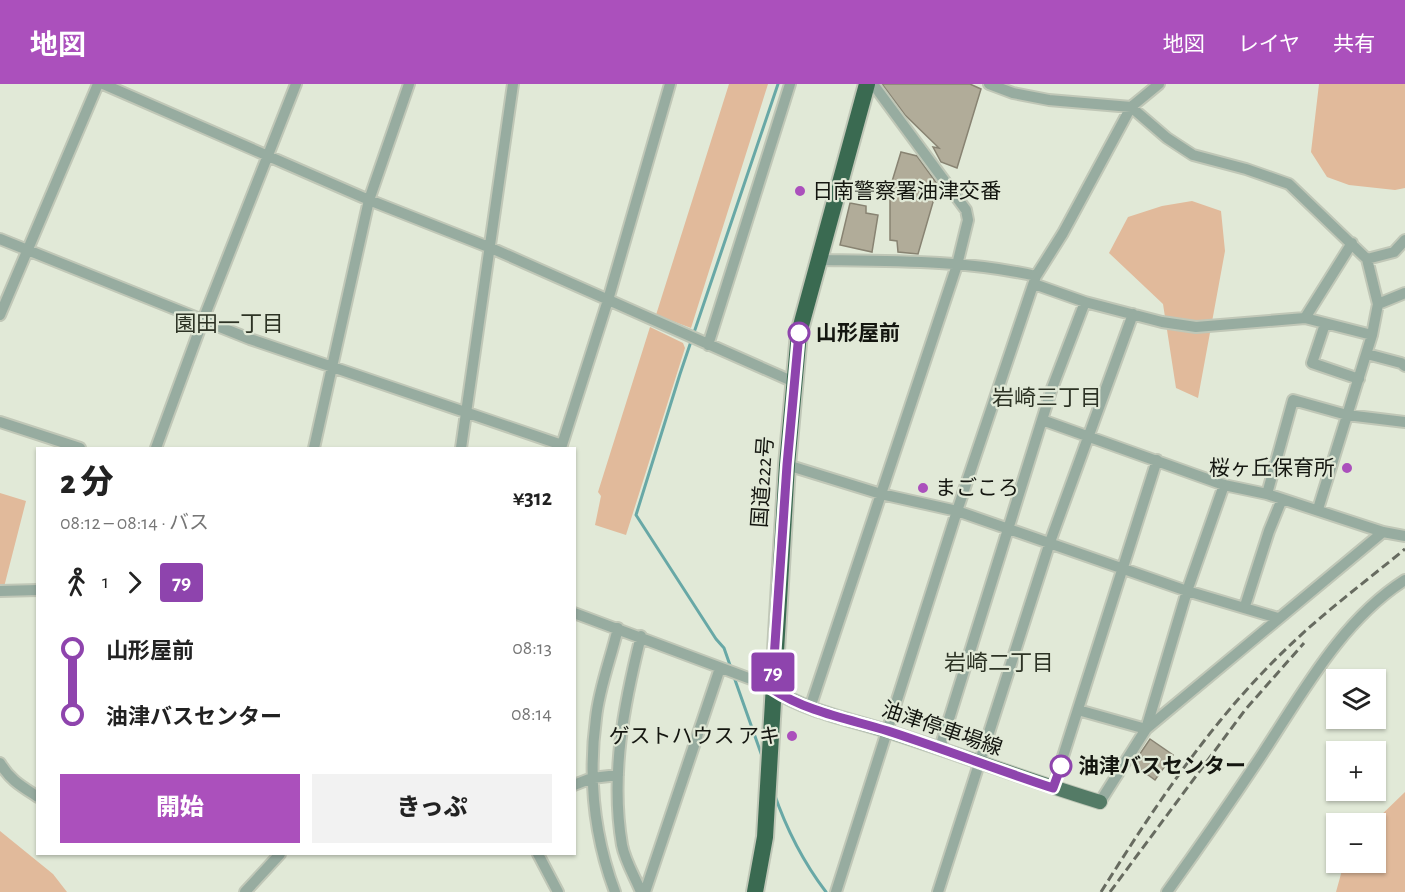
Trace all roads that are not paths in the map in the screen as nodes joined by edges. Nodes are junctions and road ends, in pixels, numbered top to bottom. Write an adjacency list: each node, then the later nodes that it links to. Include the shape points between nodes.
1 (100, 84): 12 (street); 18 (street)
2 (296, 84): 12 (street)
3 (409, 84): 13 (street)
4 (513, 84): 17 (street)
5 (670, 84): 24 (street)
6 (790, 84): 33 (street)
7 (867, 84): 20 (highway, 国道222号)
8 (873, 84): 21 (street, via 966,210 968,220)
9 (989, 84): 11 (street, via 1049,100)
10 (1159, 84): 11 (street)
11 (1131, 107): 16 (street, via 1192,155 1246,168 1289,184); 22 (street)
12 (267, 156): 13 (street); 30 (street)
13 (369, 200): 17 (street); 35 (street)
14 (0, 239): 18 (street)
15 (1405, 240): 19 (street, via 1394,252)
16 (1352, 243): 19 (street); 29 (street)
17 (491, 248): 24 (street); 39 (street)
18 (28, 251): 28 (street); 30 (street)
19 (1367, 259): 26 (street)
20 (818, 260): 21 (street); 38 (highway, 国道222号, via 799,333)
21 (957, 265): 22 (street, via 1007,269); 53 (street)
22 (1035, 280): 25 (street); 57 (street)
23 (1405, 293): 26 (street)
24 (608, 300): 33 (street); 49 (street)
25 (1084, 302): 27 (street); 41 (street)
26 (1378, 304): 32 (street)
27 (1133, 314): 29 (street, via 1196,327); 44 (street)
28 (0, 315)
29 (1305, 318): 31 (street)
30 (203, 320): 35 (street); 46 (street)
31 (1325, 324): 32 (street); 37 (street, via 1312,363)
32 (1372, 335): 34 (street)
33 (704, 343): 38 (street)
34 (1367, 354): 36 (street); 37 (street)
35 (331, 365): 39 (street); 47 (street)
36 (1405, 366)
37 (1359, 379): 40 (street)
38 (794, 382): 51 (highway, 国道222号)
39 (465, 413): 48 (street); 49 (street)
40 (1347, 415): 43 (street); 54 (street, via 1293,400); 56 (street)
41 (1042, 420): 44 (street); 58 (street)
42 (0, 422): 45 (street)
43 (1405, 422)
44 (1089, 436): 50 (street); 61 (street)
45 (77, 447)
46 (156, 447)
47 (314, 447)
48 (461, 447)
49 (561, 447)
50 (1157, 460): 52 (street); 62 (street)
51 (787, 465): 53 (street); 74 (highway, 国道222号)
52 (1224, 485): 54 (street); 67 (street)
53 (881, 494): 57 (street); 75 (street)
54 (1267, 494): 55 (street)
55 (1282, 499): 56 (street); 68 (street)
56 (1318, 509): 59 (street)
57 (957, 511): 58 (street); 78 (street)
58 (1008, 529): 61 (street); 79 (street)
59 (1383, 532): 60 (street); 70 (street)
60 (1405, 536)
61 (1050, 543): 62 (street); 81 (street)
62 (1122, 567): 67 (street); 76 (street)
63 (1405, 580): 64 (street)
64 (1400, 589): 97 (street, via 1354,624 1314,674)
65 (36, 590): 66 (street)
66 (0, 591)
67 (1187, 591): 68 (street); 77 (street)
68 (1245, 606): 70 (street)
69 (576, 614): 71 (street)
70 (1278, 618): 77 (street)
71 (618, 628): 72 (street); 83 (street, via 596,717)
72 (641, 636): 73 (street); 82 (street, via 622,723)
73 (720, 668): 74 (street); 93 (street)
74 (772, 689): 75 (main road, 油津停車場線, via 794,704); 94 (highway, 国道222号, via 765,837)
75 (810, 708): 78 (main road, 油津停車場線)
76 (1078, 710): 77 (street); 85 (street)
77 (1146, 729): 87 (street)
78 (887, 731): 79 (main road, 油津停車場線); 95 (street)
79 (940, 748): 81 (main road, 油津停車場線)
80 (0, 763): 86 (street, via 14,782)
81 (979, 764): 85 (main road, 油津停車場線); 96 (street)
82 (618, 775): 83 (street); 93 (street, via 622,846)
83 (592, 778): 84 (street); 92 (street, via 598,834)
84 (576, 784)
85 (1053, 788): 87 (main road, 油津停車場線)
86 (36, 796)
87 (1100, 802)
88 (279, 855): 90 (street)
89 (539, 855): 91 (street)
90 (245, 892)
91 (558, 892)
92 (615, 892)
93 (643, 892)
94 (755, 892)
95 (836, 892)
96 (938, 892)
97 (1167, 892)

